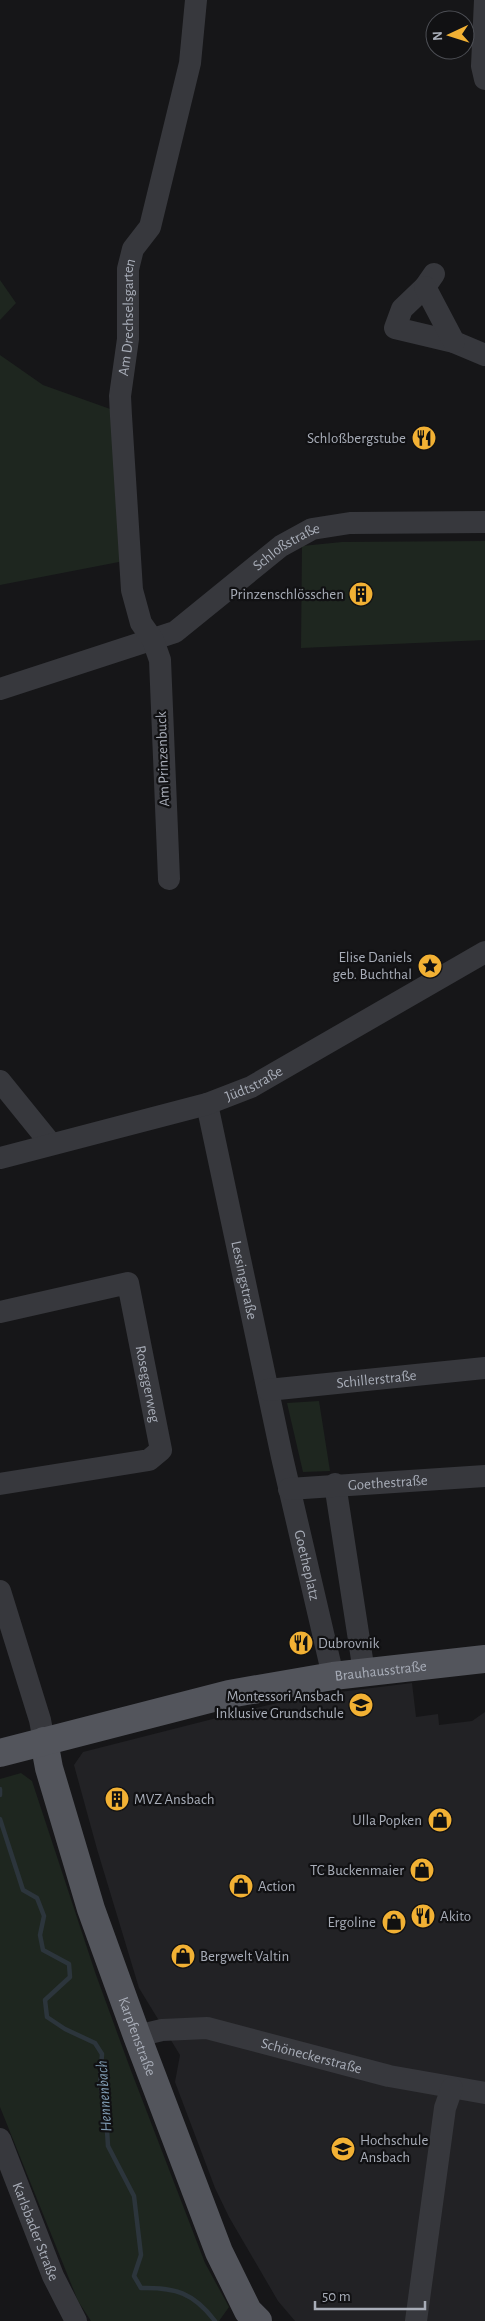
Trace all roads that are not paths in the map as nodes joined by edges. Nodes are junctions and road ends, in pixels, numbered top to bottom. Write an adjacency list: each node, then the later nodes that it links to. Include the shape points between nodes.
1 (196, 0): 7 (street, Am Drechselsgarten, via 190,63 150,227 133,249 128,269 128,338 120,396 132,590 141,623)
2 (485, 0): 3 (street, via 482,66)
3 (485, 79)
4 (454, 342): 4 (street, via 429,280 402,309 395,328); 5 (street)
5 (485, 355)
6 (485, 522): 7 (street, Schloßstraße, via 350,523 312,529 281,546 175,632)
7 (153, 640): 8 (street, Schloßstraße); 9 (street, Am Prinzenbuck, via 160,660)
8 (0, 689)
9 (169, 879)
10 (485, 952): 12 (street, Jüdtstraße, via 251,1087)
11 (0, 1081): 13 (street)
12 (208, 1104): 13 (street, Jüdtstraße); 17 (street, Lessingstraße)
13 (52, 1144): 14 (street, Jüdtstraße)
14 (0, 1158)
15 (0, 1312): 20 (street, Roseggerweg, via 128,1283 161,1450 149,1460)
16 (485, 1368): 17 (street, Schillerstraße)
17 (268, 1390): 18 (street, Lessingstraße)
18 (282, 1457): 22 (street, Goetheplatz)
19 (485, 1476): 21 (street, Goethestraße)
20 (0, 1484)
21 (335, 1484): 22 (street, Goethestraße); 25 (street)
22 (290, 1489): 26 (street, Goetheplatz)
23 (0, 1591): 27 (street)
24 (485, 1659): 25 (main road, Brauhausstraße)
25 (364, 1672): 26 (main road, Brauhausstraße)
26 (333, 1676): 27 (main road, Brauhausstraße, via 230,1694)
27 (44, 1741): 28 (main road, Brauhausstraße); 29 (main road, Karpfenstraße, via 91,1909)
28 (0, 1753)
29 (137, 2036): 30 (street, Schöneckerstraße, via 162,2030 207,2028 389,2076); 33 (main road, Karpfenstraße, via 219,2252)
30 (452, 2088): 31 (street, Schöneckerstraße); 35 (street, via 444,2108)
31 (485, 2093)
32 (0, 2139): 34 (street, Karlsbader Straße, via 52,2276)
33 (248, 2318)
34 (76, 2321)
35 (416, 2321)

